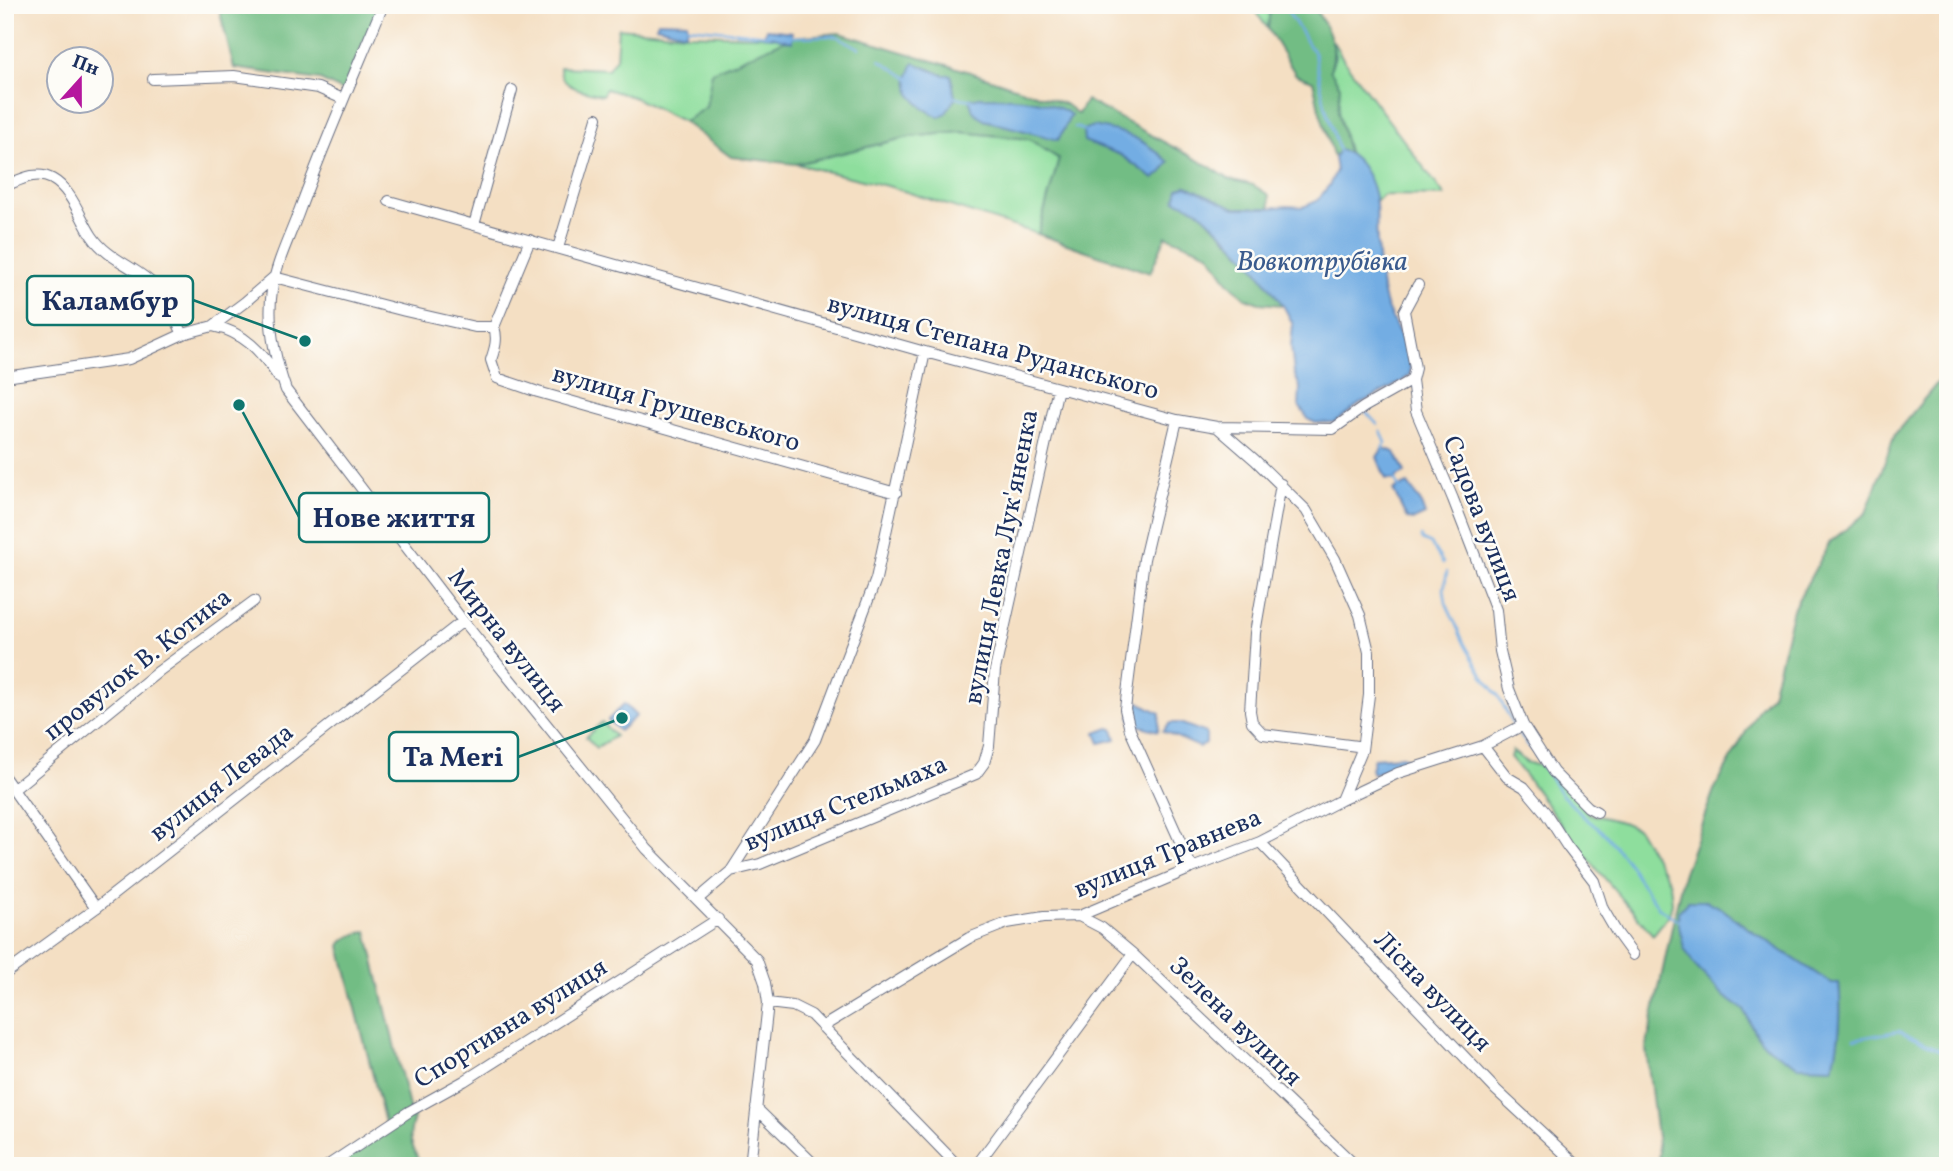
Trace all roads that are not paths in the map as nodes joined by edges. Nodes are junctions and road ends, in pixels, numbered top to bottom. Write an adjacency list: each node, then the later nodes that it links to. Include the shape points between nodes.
1 (383, 5): 4 (street, Мирна вулиця)
2 (153, 79): 4 (street, via 234,76 318,88)
3 (512, 90): 8 (street)
4 (343, 99): 11 (street, Мирна вулиця)
5 (597, 118): 10 (street)
6 (5, 186): 15 (street, via 32,175 53,180 100,245 159,289)
7 (389, 201): 8 (street, вулиця Степана Руданського)
8 (474, 225): 9 (street, вулиця Степана Руданського)
9 (530, 240): 10 (street, вулиця Степана Руданського); 14 (street, вулиця Грушевського)
10 (558, 248): 16 (street, вулиця Степана Руданського)
11 (274, 277): 13 (street); 14 (street, via 475,327); 20 (street, Мирна вулиця, via 272,330)
12 (1418, 285): 18 (street, Садова вулиця, via 1404,311 1415,368)
13 (213, 326): 15 (street); 20 (street, via 251,343 266,357)
14 (494, 327): 24 (street, вулиця Грушевського, via 496,348 491,360 497,378)
15 (183, 334): 17 (street, via 130,359)
16 (925, 352): 19 (street, вулиця Степана Руданського); 24 (street)
17 (5, 377)
18 (1412, 380): 22 (street, вулиця Степана Руданського, via 1333,429); 27 (street, Садова вулиця, via 1416,411 1496,610 1500,651)
19 (1058, 388): 21 (street, вулиця Степана Руданського); 30 (street, вулиця Левка Лук'яненка, via 995,670 989,746)
20 (286, 390): 26 (street, Мирна вулиця)
21 (1177, 420): 22 (street, вулиця Степана Руданського); 36 (street, via 1144,559 1125,709 1130,730)
22 (1217, 427): 23 (street)
23 (1281, 484): 29 (street, via 1306,510 1360,615 1369,652 1370,695); 29 (street, via 1255,633 1252,722 1263,734)
24 (896, 493): 37 (street, via 876,579 815,740)
25 (254, 601): 32 (street, провулок В. Котика)
26 (463, 621): 38 (street, Мирна вулиця, via 648,849); 39 (street, вулиця Левада)
27 (1523, 725): 28 (street, вулиця Травнева); 34 (street, Садова вулиця, via 1553,772)
28 (1483, 746): 33 (street, вулиця Травнева, via 1398,774); 43 (street, via 1507,777 1524,787 1545,812 1594,881 1603,909)
29 (1362, 750): 33 (street)
30 (976, 774): 37 (street, вулиця Стельмаха, via 760,864)
31 (5, 778): 32 (street)
32 (14, 789): 39 (street)
33 (1341, 800): 35 (street, вулиця Травнева)
34 (1597, 812)
35 (1260, 842): 36 (street, вулиця Травнева); 54 (street, Лісна вулиця, via 1496,1090)
36 (1192, 868): 40 (street, вулиця Травнева)
37 (731, 871): 38 (street)
38 (698, 899): 41 (street, Мирна вулиця)
39 (96, 908): 44 (street, вулиця Левада)
40 (1079, 916): 42 (street, Зелена вулиця); 46 (street, вулиця Травнева, via 1007,923 969,938)
41 (718, 919): 45 (street, Мирна вулиця, via 757,960); 48 (street, Спортивна вулиця)
42 (1133, 954): 52 (street); 53 (street, Зелена вулиця)
43 (1633, 955)
44 (5, 974)
45 (768, 1003): 46 (street, via 793,1006); 47 (street, Мирна вулиця)
46 (822, 1027): 51 (street)
47 (756, 1108): 49 (street, Мирна вулиця); 50 (street)
48 (327, 1166)
49 (750, 1166)
50 (816, 1166)
51 (958, 1166)
52 (976, 1166)
53 (1356, 1166)
54 (1578, 1166)

